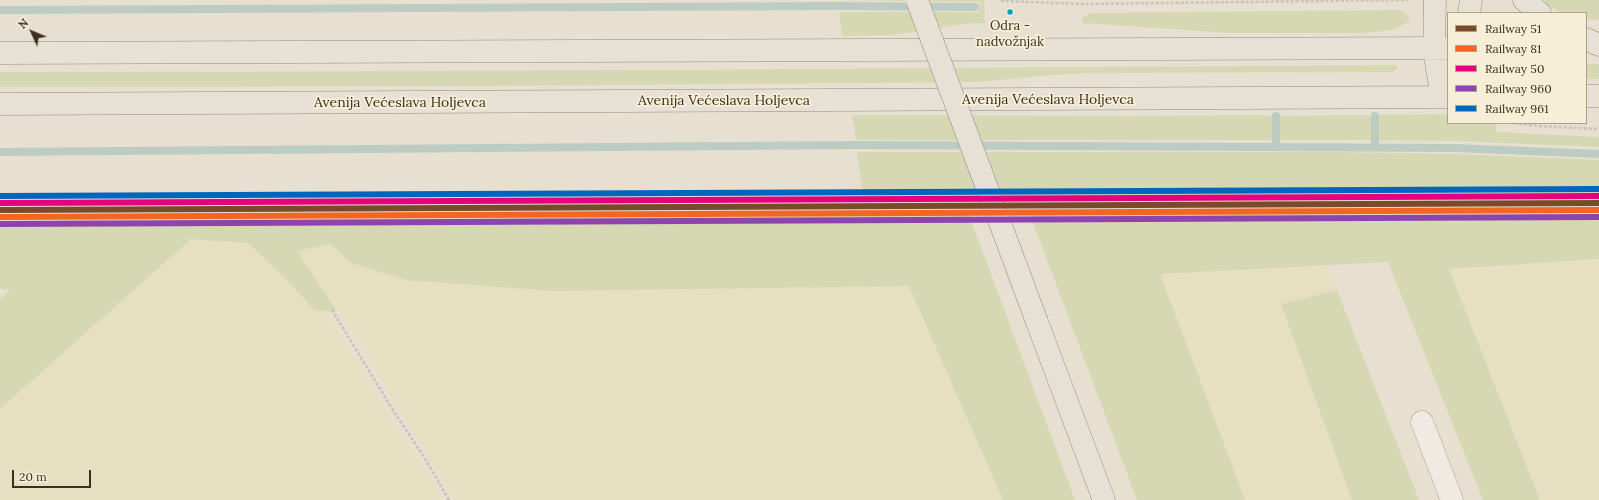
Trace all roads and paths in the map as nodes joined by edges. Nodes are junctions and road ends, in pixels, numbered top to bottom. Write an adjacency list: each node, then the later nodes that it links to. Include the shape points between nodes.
1 (917, 0): 23 (main road, bridge)
2 (1001, 0): 3 (path, via 1084,4)
3 (1400, 0)
4 (1435, 0): 12 (main road)
5 (1471, 0): 7 (main road)
6 (1524, 0): 8 (main road)
7 (1470, 12)
8 (1539, 12)
9 (1587, 40): 10 (main road)
10 (1599, 46): 11 (main road)
11 (1587, 47)
12 (1441, 48): 13 (main road); 14 (main road, via 1437,78)
13 (0, 53)
14 (1446, 94): 17 (main road, Avenija Većeslava Holjevca)
15 (1587, 96): 16 (main road)
16 (1599, 96)
17 (0, 104)
18 (1522, 124): 19 (path)
19 (1599, 129)
20 (332, 310): 22 (path)
21 (1422, 422): 24 (lane)
22 (449, 500)
23 (1104, 500)
24 (1452, 500)

